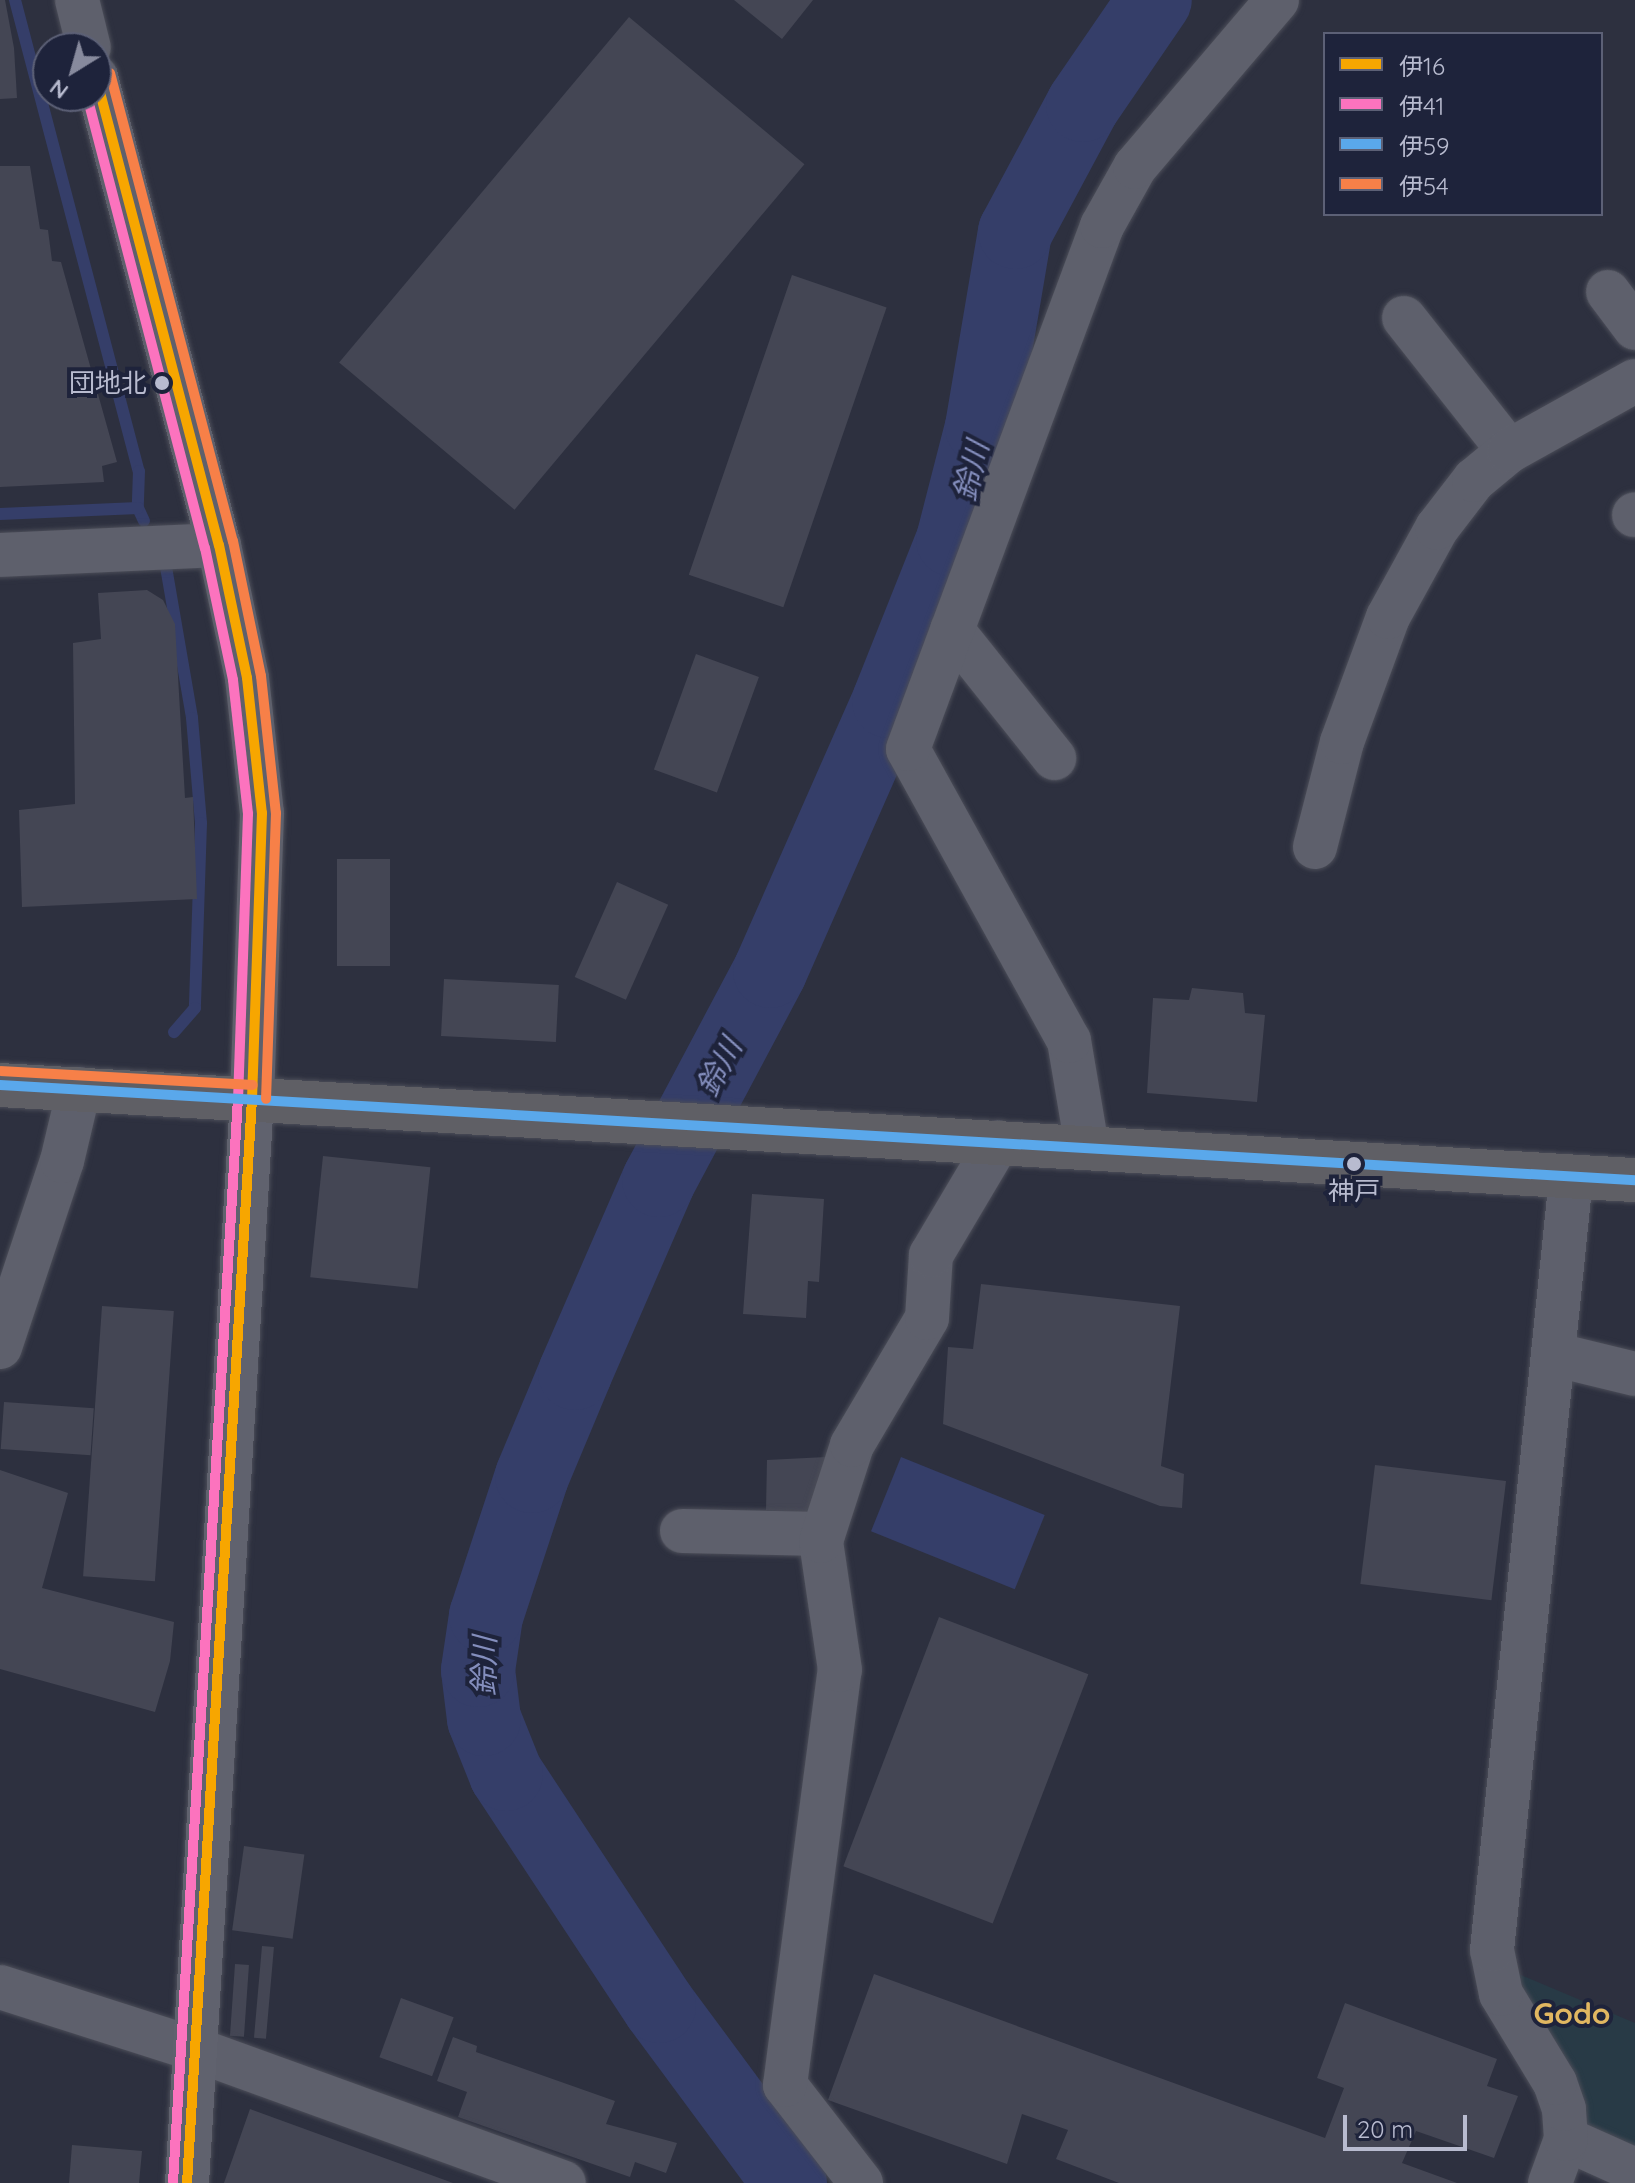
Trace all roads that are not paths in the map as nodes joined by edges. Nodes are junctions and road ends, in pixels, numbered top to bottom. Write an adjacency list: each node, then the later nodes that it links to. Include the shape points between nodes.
1 (77, 0): 3 (street)
2 (1277, 0): 12 (street, via 1135,167 1102,226)
3 (85, 32)
4 (105, 112): 10 (street)
5 (1608, 292): 7 (street)
6 (1404, 318): 9 (street)
7 (1635, 328)
8 (1635, 381): 9 (street)
9 (1509, 451): 14 (street, via 1474,480 1437,528 1388,617 1342,742)
10 (219, 545): 11 (street); 17 (street, via 247,678 262,813)
11 (0, 555)
12 (952, 630): 13 (street); 19 (street, via 908,749 1069,1041)
13 (1054, 758)
14 (1315, 847)
15 (0, 1085): 16 (highway)
16 (79, 1089): 17 (highway); 22 (street, via 62,1161)
17 (252, 1099): 18 (highway); 28 (main road)
18 (998, 1142): 19 (highway); 26 (street, via 931,1255 927,1318 852,1445)
19 (1087, 1147): 20 (highway)
20 (1571, 1177): 21 (highway); 23 (street)
21 (1635, 1180)
22 (0, 1347)
23 (1557, 1355): 24 (street); 29 (street, via 1492,1950 1501,1994 1555,2083)
24 (1635, 1374)
25 (682, 1531): 26 (street)
26 (823, 1534): 33 (street, via 840,1670 785,2085)
27 (0, 1987): 28 (street)
28 (197, 2050): 31 (main road); 32 (street)
29 (1566, 2139): 30 (street); 34 (street)
30 (1635, 2170)
31 (187, 2183)
32 (564, 2183)
33 (861, 2183)
34 (1550, 2183)

